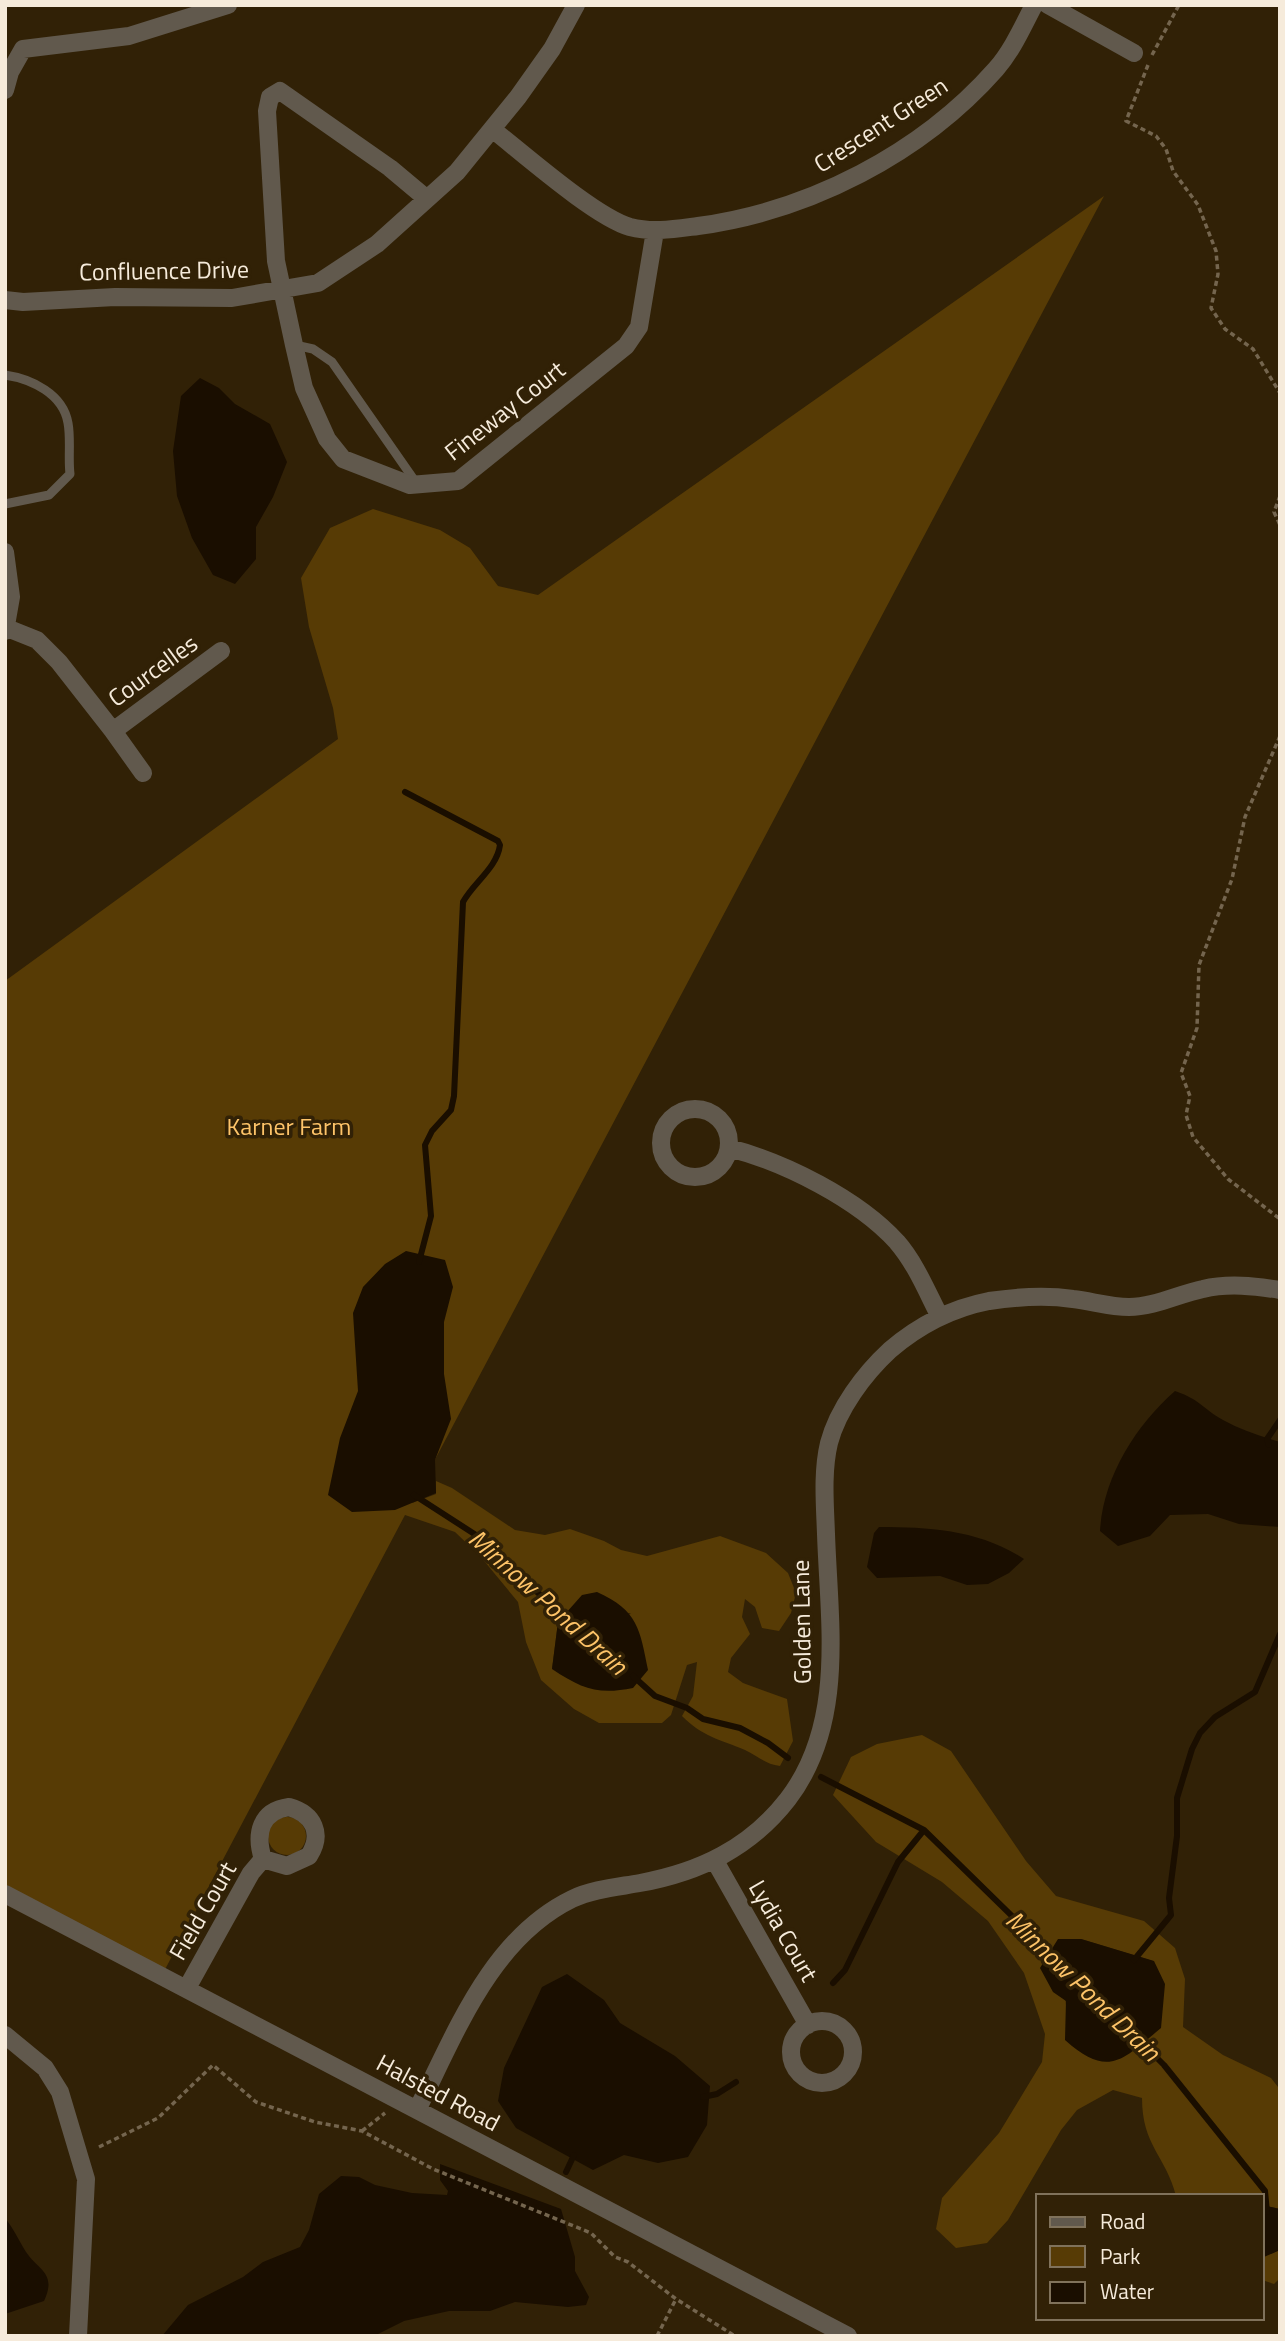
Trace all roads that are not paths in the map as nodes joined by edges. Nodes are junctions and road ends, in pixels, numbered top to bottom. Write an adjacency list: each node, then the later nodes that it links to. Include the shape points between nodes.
1 (228, 5): 6 (street, via 129,36 23,49)
2 (576, 5): 7 (street, Confluence Drive, via 552,49)
3 (1034, 5): 9 (street, Crescent Green, via 998,67 975,90 919,136 871,167 821,195 733,221)
4 (1048, 5): 5 (street)
5 (1133, 53)
6 (5, 90)
7 (492, 129): 8 (street, Confluence Drive, via 457,172); 9 (street, Crescent Green, via 587,202 627,226)
8 (427, 199): 10 (street, Confluence Drive, via 377,244 339,270 318,283); 10 (street, Fineway Court, via 279,91 270,97 267,111 276,261)
9 (655, 231): 14 (street, Fineway Court, via 639,327 626,346 458,481)
10 (284, 289): 11 (street, Confluence Drive, via 232,298); 12 (street, Fineway Court)
11 (5, 300)
12 (294, 345): 14 (lane, via 313,349 332,362); 14 (street, Fineway Court, via 304,388 327,439 343,459)
13 (5, 375): 15 (lane, via 40,386 58,400 68,422 70,474 49,495)
14 (417, 484)
15 (5, 503)
16 (5, 552): 17 (street, via 11,597)
17 (6, 629): 19 (street, Courcelles, via 37,640)
18 (221, 651): 19 (street, Courcelles)
19 (113, 731): 20 (street, Courcelles)
20 (144, 773)
21 (729, 1148): 23 (street, via 762,1156 871,1218 910,1259)
22 (1280, 1290): 23 (street, Golden Lane, via 1226,1285 1142,1307 1024,1297 990,1301)
23 (940, 1317): 25 (street, Golden Lane, via 879,1360 834,1430 826,1463 825,1511 830,1678 818,1746 788,1799 764,1825)
24 (263, 1859): 27 (street, Field Court)
25 (715, 1861): 28 (street, Lydia Court); 30 (street, Golden Lane, via 670,1878 572,1899 532,1928 479,1990)
26 (5, 1894): 27 (street, Halsted Road)
27 (187, 1988): 30 (street, Halsted Road)
28 (808, 2025)
29 (5, 2035): 31 (street, via 45,2068 60,2092 86,2179)
30 (418, 2110): 32 (street, Halsted Road)
31 (78, 2336)
32 (848, 2336)

